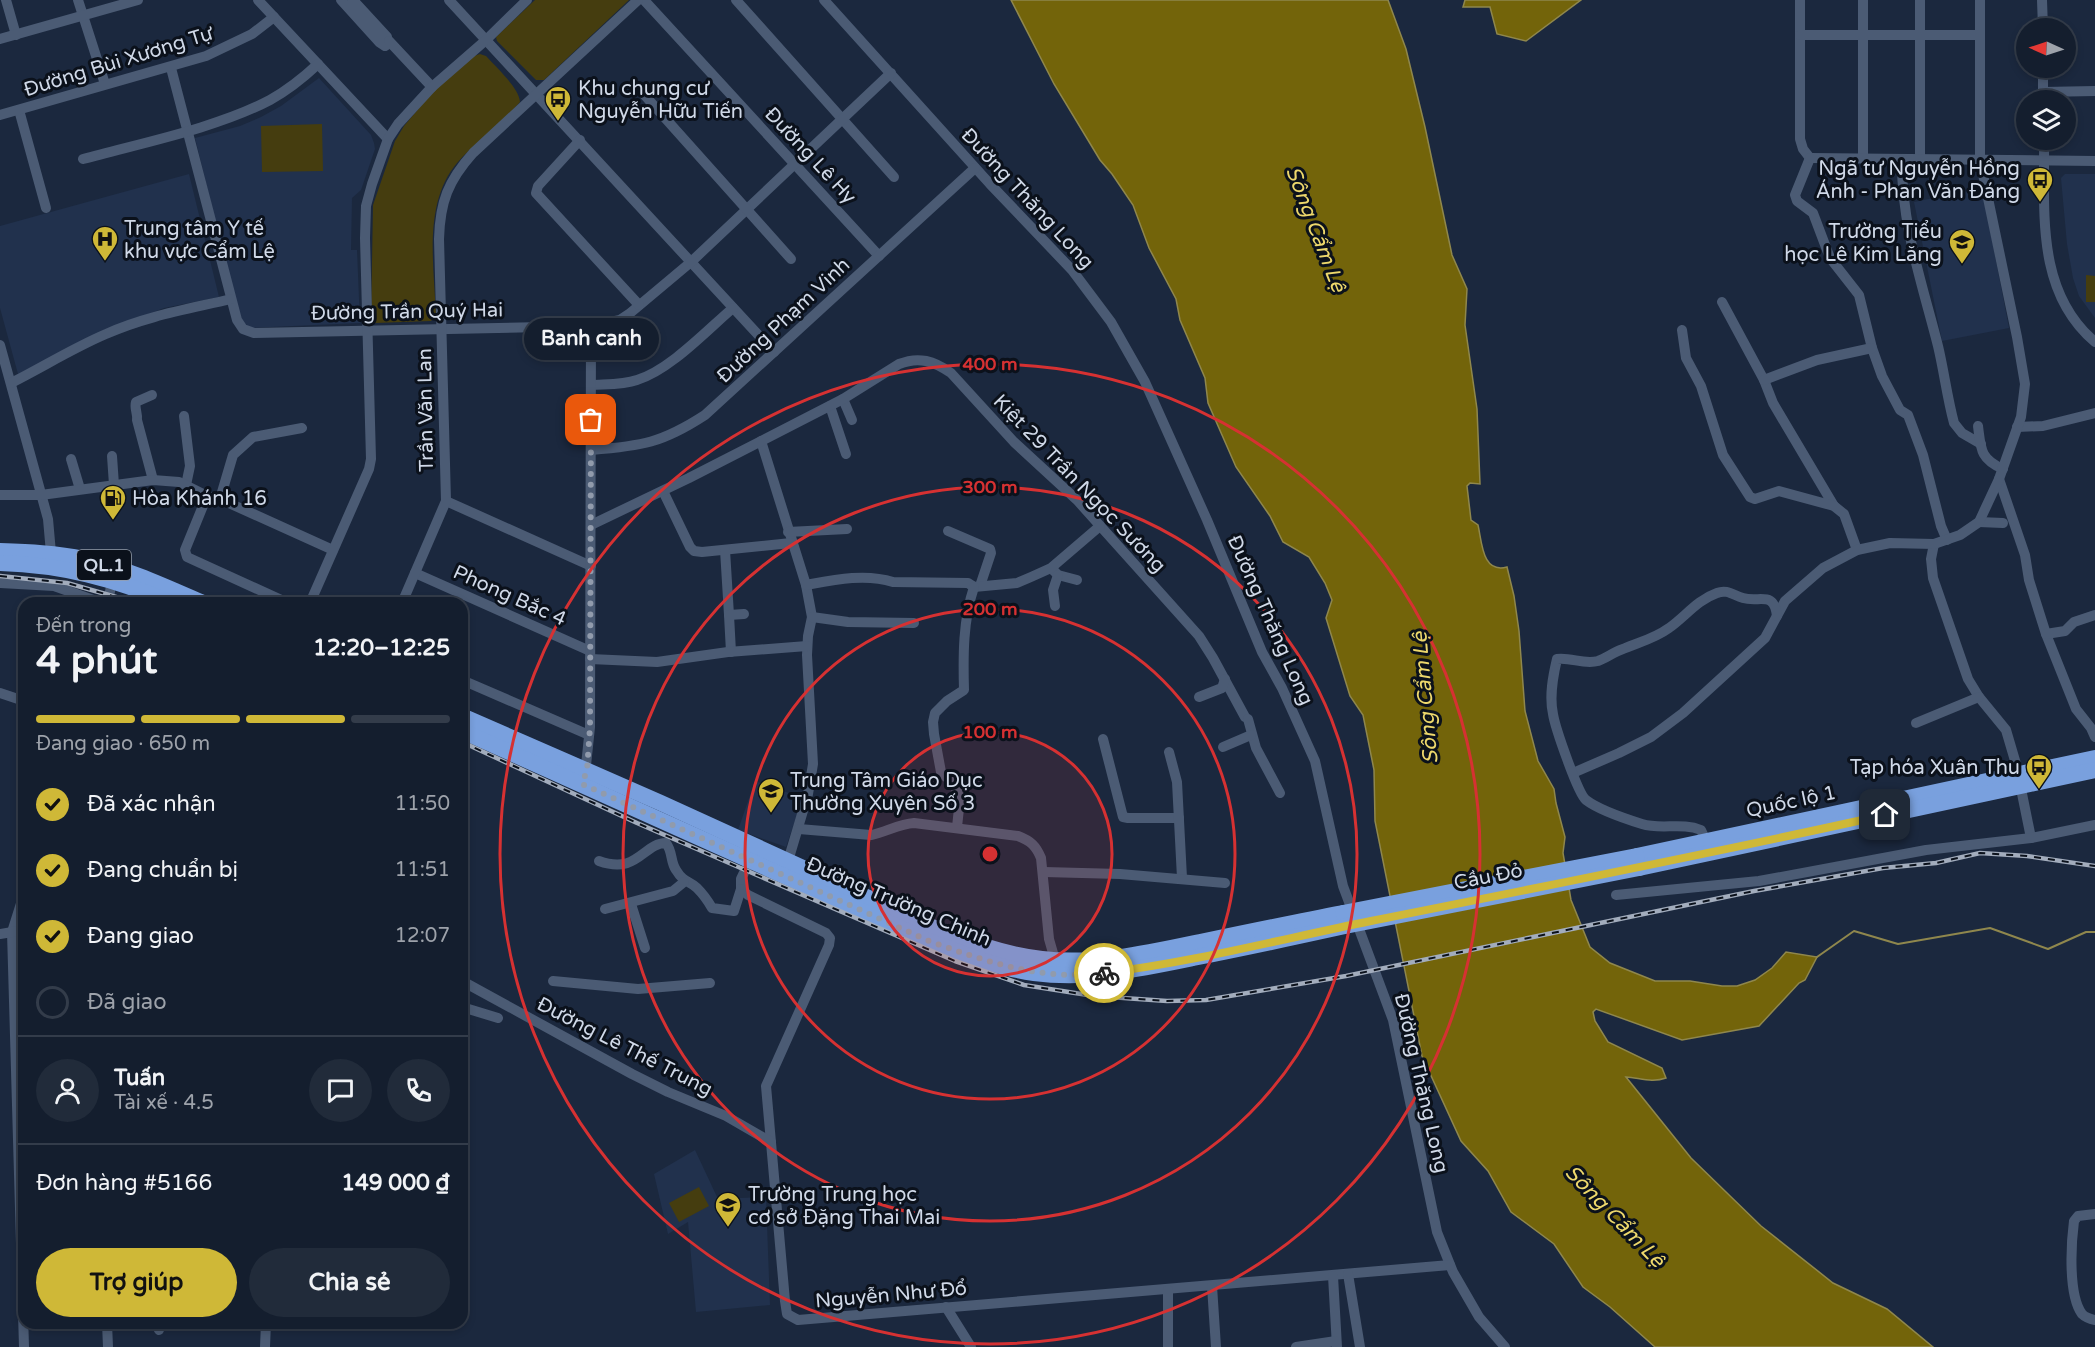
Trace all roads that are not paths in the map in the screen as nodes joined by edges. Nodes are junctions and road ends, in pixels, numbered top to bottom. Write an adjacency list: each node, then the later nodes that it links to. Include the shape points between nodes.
1 (6, 0): 21 (street)
2 (78, 0): 18 (street)
3 (138, 0): 18 (street)
4 (258, 0): 19 (street)
5 (341, 0): 28 (street, via 381,44 385,46)
6 (353, 0): 28 (street)
7 (449, 0): 27 (street)
8 (527, 0): 27 (street)
9 (638, 0): 37 (street, Trần Văn Lan)
10 (644, 0): 53 (street, Đường Lê Hy)
11 (736, 0): 40 (street)
12 (824, 0): 31 (street, Đường Thăng Long)
13 (1800, 0): 22 (street)
14 (1863, 0): 24 (street)
15 (1920, 0): 25 (street)
16 (1980, 0): 23 (street)
17 (2042, 0): 20 (street)
18 (82, 15): 21 (street); 32 (street)
19 (274, 17): 29 (street); 30 (street, Đường Bùi Xương Tự, via 230,46)
20 (2043, 18)
21 (16, 34): 26 (street)
22 (1800, 35): 24 (street); 45 (street, via 1800,139)
23 (1980, 35): 25 (street); 50 (street)
24 (1863, 36): 25 (street); 47 (street)
25 (1920, 36): 49 (street)
26 (0, 39)
27 (486, 40): 33 (street); 37 (street)
28 (389, 41): 33 (street)
29 (318, 64): 41 (street, via 292,87 268,101); 42 (street)
30 (171, 68): 32 (street, Đường Bùi Xương Tự); 41 (street, Đường Trần Quý Hai)
31 (891, 73): 40 (street, Đường Trần Quý Hai); 54 (street, Đường Thăng Long)
32 (105, 84): 38 (street, Đường Bùi Xương Tự)
33 (432, 87): 42 (street)
34 (640, 90): 57 (street)
35 (2095, 91): 36 (street)
36 (2076, 93)
37 (538, 94): 43 (street); 67 (street, Trần Văn Lan, via 473,153 448,188 440,220)
38 (18, 110): 39 (street, Đường Bùi Xương Tự); 56 (street)
39 (0, 115)
40 (844, 119): 53 (street, Đường Trần Quý Hai); 55 (street)
41 (187, 130): 46 (street); 61 (street, Đường Trần Quý Hai)
42 (388, 139): 66 (street, via 366,206)
43 (580, 140): 60 (street); 63 (street, via 536,193)
44 (2044, 150): 52 (street)
45 (1810, 158): 47 (street); 71 (street, via 1795,195 1813,213 1830,258 1856,288)
46 (83, 159)
47 (1863, 159): 48 (street)
48 (1902, 159): 49 (street); 86 (street, via 1903,205 1910,243 1954,423)
49 (1920, 159): 50 (street)
50 (1980, 160): 52 (street); 83 (street, via 2025,384)
51 (2095, 161): 52 (street)
52 (2044, 162): 69 (street, via 2052,278 2070,316)
53 (795, 164): 57 (street, Đường Trần Quý Hai); 58 (street, Đường Lê Hy)
54 (975, 168): 58 (street, Đường Phạm Vinh); 201 (street, Đường Thăng Long, via 1072,270 1127,349 1170,436 1262,652 1315,761 1343,886 1393,1020 1437,1232)
55 (894, 177)
56 (46, 208)
57 (746, 210): 59 (street); 60 (street, Đường Trần Quý Hai)
58 (879, 256): 72 (street, Đường Phạm Vinh)
59 (791, 259)
60 (691, 262): 63 (street, Đường Trần Quý Hai); 64 (street)
61 (231, 299): 66 (street, Đường Trần Quý Hai, via 237,320 249,333); 74 (street, via 107,333)
62 (1722, 302): 73 (street)
63 (639, 306): 65 (street, Đường Trần Quý Hai, via 620,320)
64 (733, 308): 72 (street); 75 (street, via 651,375 636,381)
65 (591, 326): 67 (street, Đường Trần Quý Hai); 75 (street)
66 (366, 330): 67 (street, Đường Trần Quý Hai); 113 (street, via 371,459)
67 (441, 330): 101 (street, Trần Văn Lan)
68 (1682, 330): 102 (street, via 1686,358 1701,386 1724,455 1750,497 1779,491)
69 (2095, 342)
70 (0, 345): 74 (street)
71 (1872, 348): 73 (street, via 1817,360); 110 (street, via 1891,396 1908,415)
72 (774, 352): 87 (street, Đường Phạm Vinh, via 721,402 675,433 646,444)
73 (1764, 380): 102 (street, via 1782,419)
74 (11, 383): 98 (street)
75 (591, 386): 87 (street)
76 (152, 395): 92 (street, via 135,406)
77 (843, 399): 78 (street, Kiệt 29 Trần Ngọc Sương); 81 (street); 106 (street, Kiệt 29 Trần Ngọc Sương, via 908,361 924,360 942,366)
78 (830, 406): 85 (street, Kiệt 29 Trần Ngọc Sương); 88 (street)
79 (2095, 413): 83 (street, via 2043,426)
80 (184, 416): 94 (street, via 190,466)
81 (852, 420)
82 (1978, 426): 86 (street)
83 (2017, 427): 91 (street)
84 (302, 428): 100 (street, via 253,437 233,455)
85 (761, 441): 96 (street, Kiệt 29 Trần Ngọc Sương); 109 (street)
86 (1981, 444): 91 (street, via 1985,457)
87 (591, 450): 105 (street)
88 (846, 454)
89 (112, 456): 93 (street)
90 (71, 459): 95 (street)
91 (2001, 474): 103 (street); 143 (street)
92 (153, 480): 93 (street); 94 (street)
93 (114, 485): 95 (street)
94 (186, 485): 99 (street)
95 (80, 489): 98 (street)
96 (663, 491): 105 (street, Kiệt 29 Trần Ngọc Sương); 114 (street, via 694,551)
97 (0, 495): 98 (street)
98 (41, 495): 117 (street)
99 (207, 496): 100 (street); 131 (street, via 185,550 187,557)
100 (220, 499): 113 (street)
101 (446, 501): 119 (street); 121 (street, Trần Văn Lan)
102 (1834, 506): 115 (street, via 1844,514)
103 (1979, 522): 104 (street); 110 (street)
104 (2003, 523)
105 (591, 525): 119 (street)
106 (1100, 526): 120 (street); 147 (street, Kiệt 29 Trần Ngọc Sương, via 1199,636)
107 (847, 528): 109 (street)
108 (948, 531): 126 (street, via 990,549)
109 (788, 532): 111 (street)
110 (1947, 540): 112 (street)
111 (791, 543): 114 (street); 125 (street)
112 (1934, 544): 115 (street, via 1890,543); 151 (street, via 1933,578 1960,659)
113 (333, 550): 132 (street)
114 (725, 550): 138 (street)
115 (1857, 550): 140 (street, via 1824,568 1785,601)
116 (0, 551): 117 (highway, QL.1)
117 (51, 554): 130 (highway, QL.1, via 120,569)
118 (0, 562): 122 (highway, QL.1, via 72,570)
119 (591, 566): 146 (street)
120 (1054, 572): 123 (street); 126 (street, via 1017,583); 136 (street)
121 (415, 573): 133 (street, Trần Văn Lan); 134 (street, Phong Bắc 4)
122 (112, 580): 128 (street); 129 (highway, QL.1)
123 (1077, 580)
124 (0, 583): 127 (street, via 54,586)
125 (806, 585): 126 (street, via 870,578); 141 (street)
126 (977, 586): 170 (street, via 967,608 963,690 939,708 933,722 941,772 952,778 959,793)
127 (85, 597)
128 (109, 597)
129 (156, 597)
130 (188, 597)
131 (275, 597)
132 (313, 597)
133 (405, 597)
134 (466, 597)
135 (468, 598): 146 (street, Phong Bắc 4)
136 (1055, 606)
137 (744, 614): 138 (street)
138 (729, 615): 145 (street)
139 (2095, 615): 143 (street, via 2074,622 2065,631)
140 (1777, 616): 164 (street, via 1765,638 1675,719 1651,737); 164 (street, via 1772,601 1763,597 1743,598 1719,592 1650,640 1597,661 1557,659 1552,680 1553,713)
141 (812, 617): 142 (street); 144 (street)
142 (914, 623)
143 (2046, 634): 158 (street, via 2076,709)
144 (807, 646): 145 (street); 171 (street, via 813,764)
145 (731, 652): 146 (street, via 657,662)
146 (590, 655): 156 (street)
147 (1225, 679): 150 (street, via 1222,688); 157 (street, Kiệt 29 Trần Ngọc Sương)
148 (468, 683): 156 (street)
149 (0, 693): 152 (street)
150 (1199, 697)
151 (1979, 697): 154 (street); 166 (street, via 2006,730)
152 (18, 699)
153 (468, 719): 165 (highway, Đường Trường Chinh)
154 (1916, 723)
155 (468, 733): 165 (highway, Đường Trường Chinh)
156 (589, 735): 165 (street)
157 (1251, 735): 160 (street); 167 (street, Kiệt 29 Trần Ngọc Sương)
158 (2095, 737)
159 (1103, 739): 168 (street, via 1123,817)
160 (1223, 747)
161 (1169, 752): 168 (street, via 1177,782)
162 (2095, 758): 166 (highway, Quốc lộ 1)
163 (2095, 770): 166 (highway, Quốc lộ 1)
164 (1573, 773): 173 (street, via 1584,798 1596,805 1644,825 1692,826 1701,830)
165 (584, 777): 174 (highway, Đường Trường Chinh); 176 (highway, Đường Trường Chinh)
166 (2020, 780): 172 (street); 173 (highway, Quốc lộ 1); 177 (highway, Quốc lộ 1)
167 (1281, 793)
168 (1179, 818): 179 (street)
169 (2095, 825): 172 (street)
170 (957, 827): 171 (street, via 903,824 871,835); 178 (street, via 1029,841 1036,846)
171 (799, 829): 176 (street)
172 (2031, 838): 183 (street, via 1926,850 1759,880)
173 (1706, 841): 177 (highway, Quốc lộ 1)
174 (750, 860): 182 (street); 187 (highway, Đường Trường Chinh, via 929,941 1032,973 1084,976 1126,971)
175 (599, 861): 180 (street, via 612,866 636,860 666,843 671,861)
176 (788, 861): 192 (highway, Đường Trường Chinh, via 958,938)
177 (1638, 862): 187 (highway, Cầu Đỏ, bridge)
178 (1044, 872): 179 (street); 192 (street, via 1049,939)
179 (1182, 878): 181 (street)
180 (684, 882): 182 (street, via 696,888 712,908 727,911 736,908); 184 (street, via 673,891)
181 (1225, 883)
182 (741, 889): 199 (street, Nguyễn Như Đổ, via 830,938 766,1086)
183 (1616, 895)
184 (631, 904): 185 (street); 191 (street)
185 (605, 909)
186 (18, 913): 189 (street)
187 (1344, 919): 192 (highway, Đường Trường Chinh, via 1085,962)
188 (18, 931): 189 (street)
189 (12, 932): 190 (street); 198 (street)
190 (0, 934)
191 (645, 948)
192 (1055, 960)
193 (553, 981): 194 (street, via 638,989)
194 (710, 983)
195 (468, 984): 199 (street, Đường Lê Thế Trung, via 624,1070 726,1116)
196 (468, 1009): 197 (street)
197 (498, 1018)
198 (18, 1078)
199 (771, 1142): 206 (street, Nguyễn Như Đổ, via 787,1314 798,1320)
200 (2095, 1214): 207 (street, via 2075,1219 2071,1264 2082,1314)
201 (1450, 1265): 202 (street, Nguyễn Như Đổ); 220 (street, Đường Thăng Long, via 1479,1317)
202 (1348, 1274): 203 (street, Nguyễn Như Đổ); 219 (street)
203 (1333, 1276): 204 (street, Nguyễn Như Đổ); 211 (street)
204 (1212, 1286): 205 (street, Nguyễn Như Đổ); 217 (street)
205 (1168, 1290): 206 (street, Nguyễn Như Đổ); 216 (street)
206 (946, 1306): 215 (street)
207 (2095, 1320)
208 (24, 1329): 212 (street)
209 (107, 1329): 213 (street)
210 (266, 1329): 214 (street)
211 (1337, 1344): 218 (street)
212 (24, 1347)
213 (108, 1347)
214 (265, 1347)
215 (971, 1347)
216 (1168, 1347)
217 (1216, 1347)
218 (1296, 1347)
219 (1360, 1347)
220 (1505, 1347)

